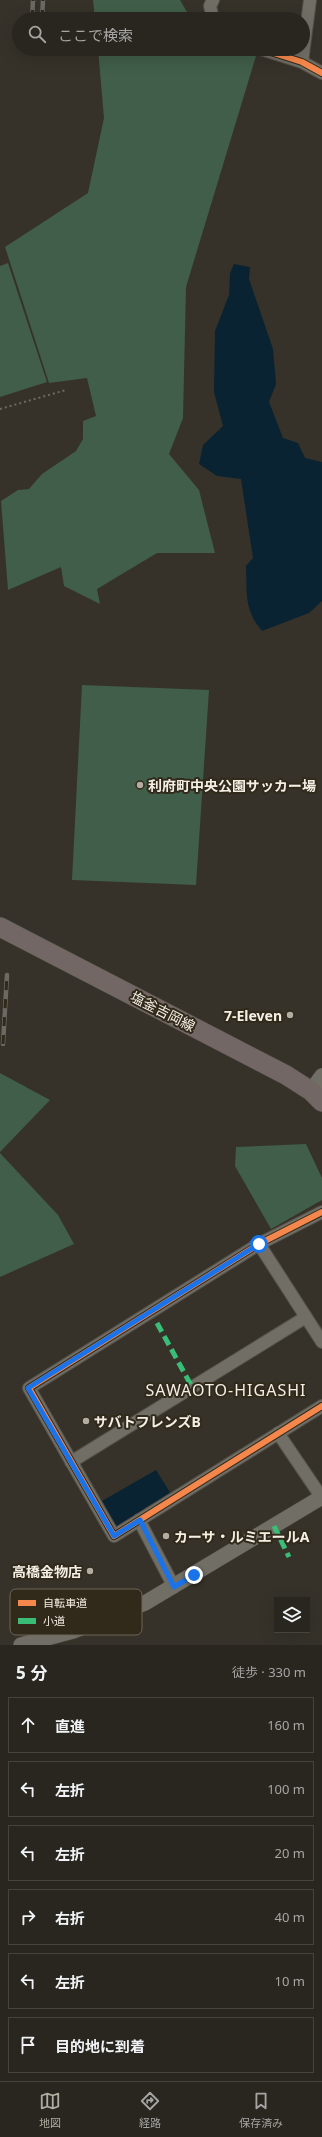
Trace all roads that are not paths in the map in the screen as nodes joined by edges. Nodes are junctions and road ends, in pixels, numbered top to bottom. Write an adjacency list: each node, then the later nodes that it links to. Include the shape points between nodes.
1 (213, 0): 3 (street, via 210,6)
2 (310, 0): 4 (street)
3 (211, 12)
4 (308, 12)
5 (283, 56): 7 (street)
6 (303, 56): 7 (street)
7 (302, 62): 8 (street)
8 (322, 73)
9 (0, 927): 10 (main road, 塩釜吉岡線)
10 (318, 1090)
11 (322, 1212): 12 (street)
12 (259, 1244): 13 (street); 17 (street, via 28,1388)
13 (306, 1317): 14 (street); 17 (street)
14 (322, 1342)
15 (322, 1406): 16 (street)
16 (278, 1434): 18 (street); 19 (street)
17 (71, 1462): 19 (street, via 114,1536)
18 (322, 1498): 20 (street)
19 (140, 1520): 20 (street)
20 (174, 1587): 21 (street)
21 (142, 1605)
22 (58, 1635): 23 (street)
23 (21, 1645)

